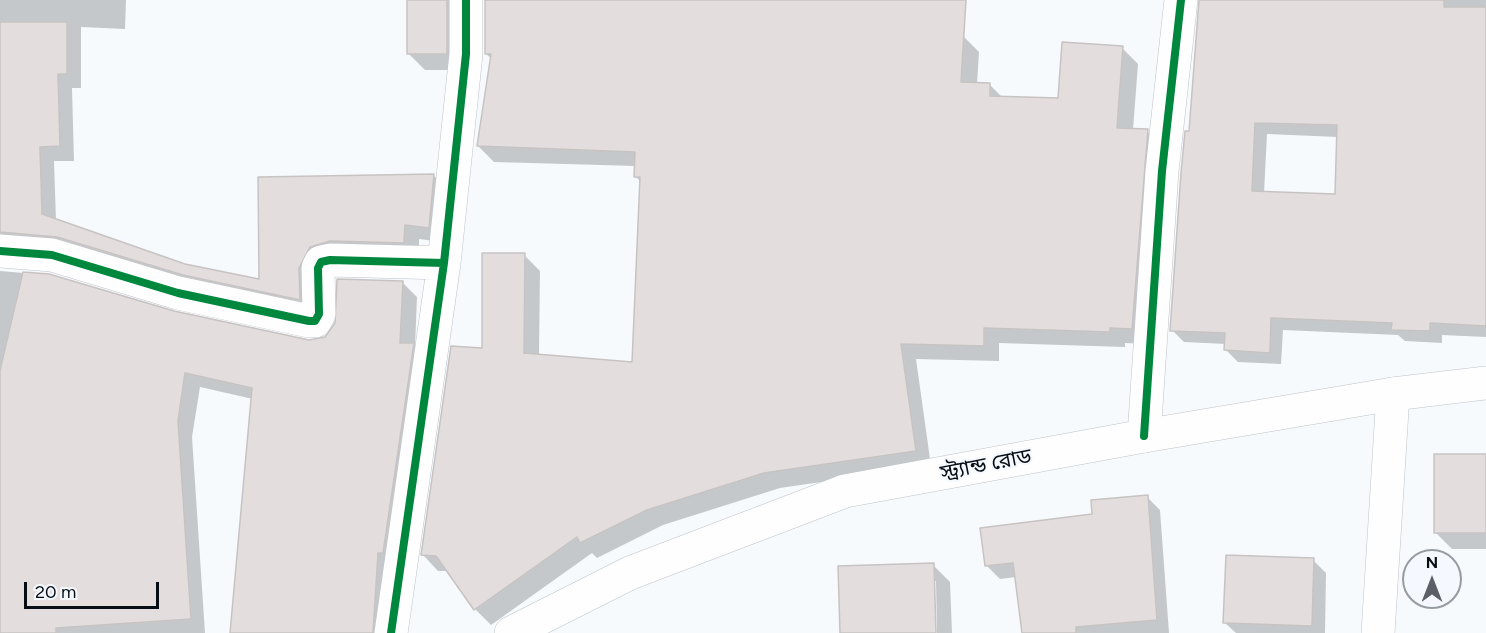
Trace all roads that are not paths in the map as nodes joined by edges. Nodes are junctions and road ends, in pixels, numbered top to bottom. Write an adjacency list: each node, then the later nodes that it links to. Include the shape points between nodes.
1 (466, 0): 4 (street, via 466,54)
2 (1180, 0): 7 (street, via 1162,171)
3 (0, 251): 4 (street, via 52,255 178,293 309,321 315,321 319,314 321,262)
4 (444, 263): 8 (street)
5 (1486, 383): 6 (street, স্ট্র্যান্ড রোড)
6 (1393, 394): 7 (street, স্ট্র্যান্ড রোড); 10 (street)
7 (1144, 436): 9 (street, স্ট্র্যান্ড রোড, via 845,491 630,573)
8 (391, 633)
9 (511, 633)
10 (1378, 633)

